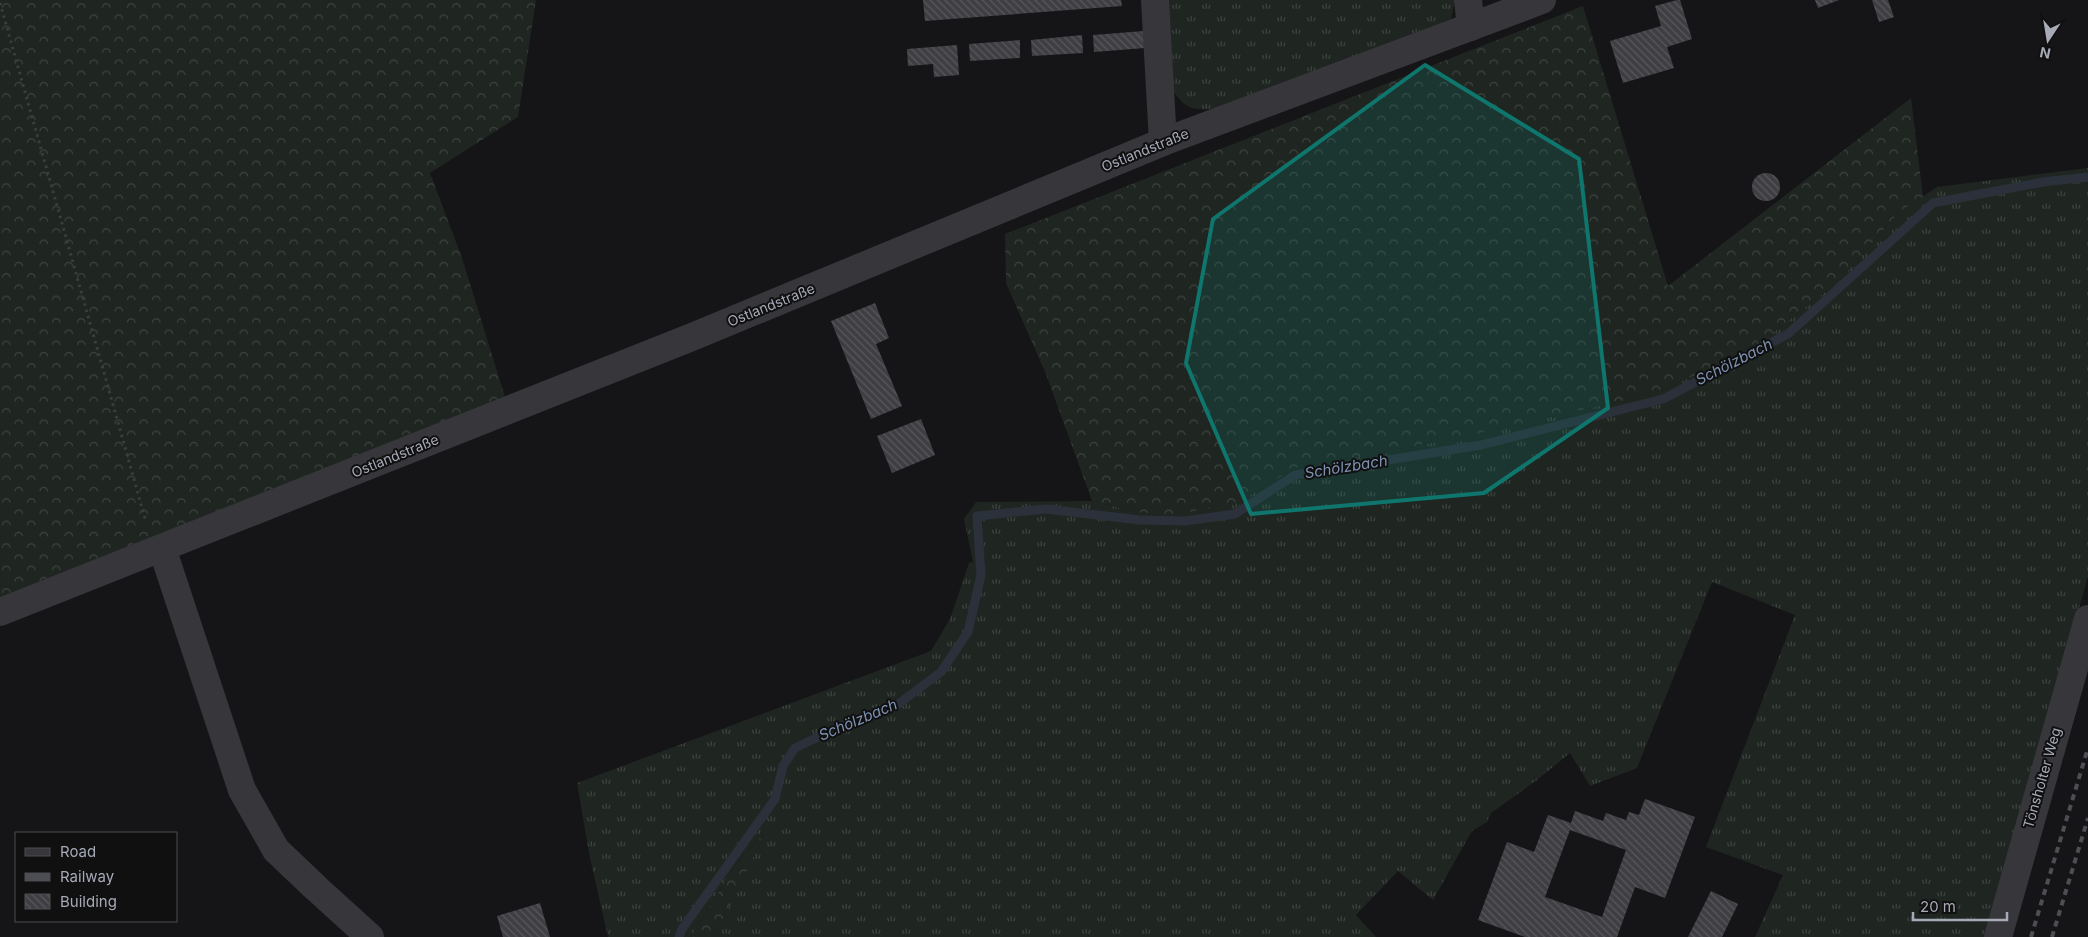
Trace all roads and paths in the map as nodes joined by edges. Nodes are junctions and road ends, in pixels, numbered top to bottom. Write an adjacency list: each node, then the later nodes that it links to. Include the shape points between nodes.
1 (1155, 0): 6 (street)
2 (1468, 0): 5 (street)
3 (1542, 0): 5 (street, Ostlandstraße)
4 (0, 2): 7 (path, via 148,526)
5 (1471, 27): 6 (street, Ostlandstraße)
6 (1162, 142): 7 (street, Ostlandstraße, via 701,334)
7 (162, 548): 8 (street, Ostlandstraße); 10 (street, via 242,790 276,850)
8 (0, 612)
9 (2088, 619): 11 (street, Tönsholter Weg)
10 (370, 937)
11 (1998, 937)

